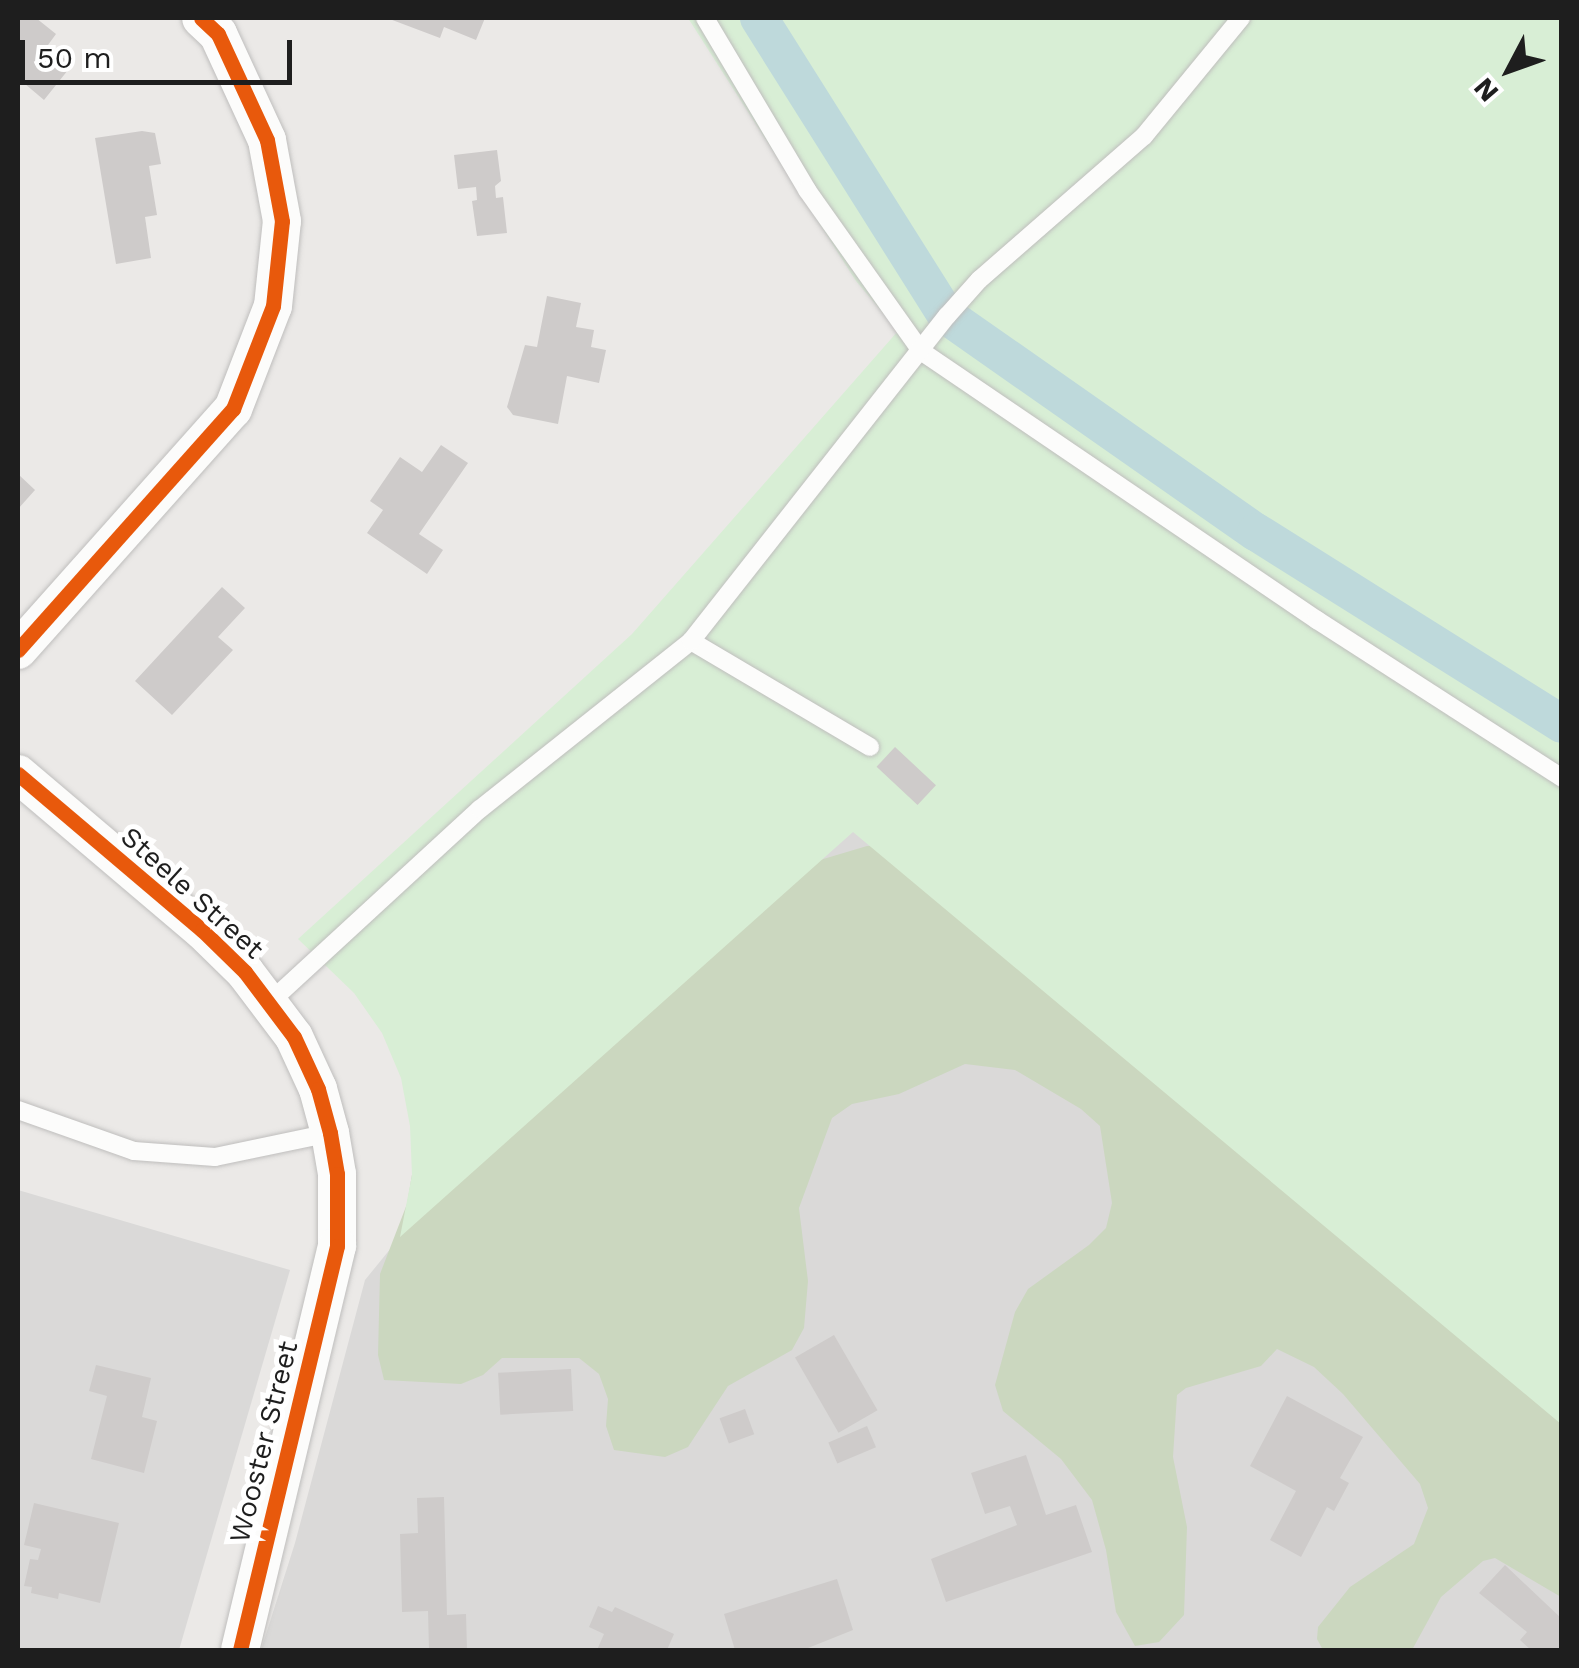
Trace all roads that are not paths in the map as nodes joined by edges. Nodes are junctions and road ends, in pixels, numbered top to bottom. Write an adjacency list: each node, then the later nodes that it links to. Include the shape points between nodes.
1 (201, 18): 6 (street, via 218,34 267,140 282,221 273,306 233,409)
2 (705, 18): 4 (lane, via 806,190)
3 (1240, 18): 4 (lane, via 1144,136 979,280)
4 (921, 351): 5 (lane); 9 (lane)
5 (691, 641): 7 (lane); 10 (lane, via 480,809)
6 (18, 650)
7 (870, 747)
8 (18, 774): 10 (street, Steele Street, via 202,930)
9 (1562, 778)
10 (270, 1002): 12 (street, Steele Street, via 318,1088)
11 (18, 1110): 12 (lane, via 134,1152 215,1156)
12 (330, 1133): 13 (street, Steele Street)
13 (337, 1246): 14 (street, Wooster Street)
14 (240, 1650)

